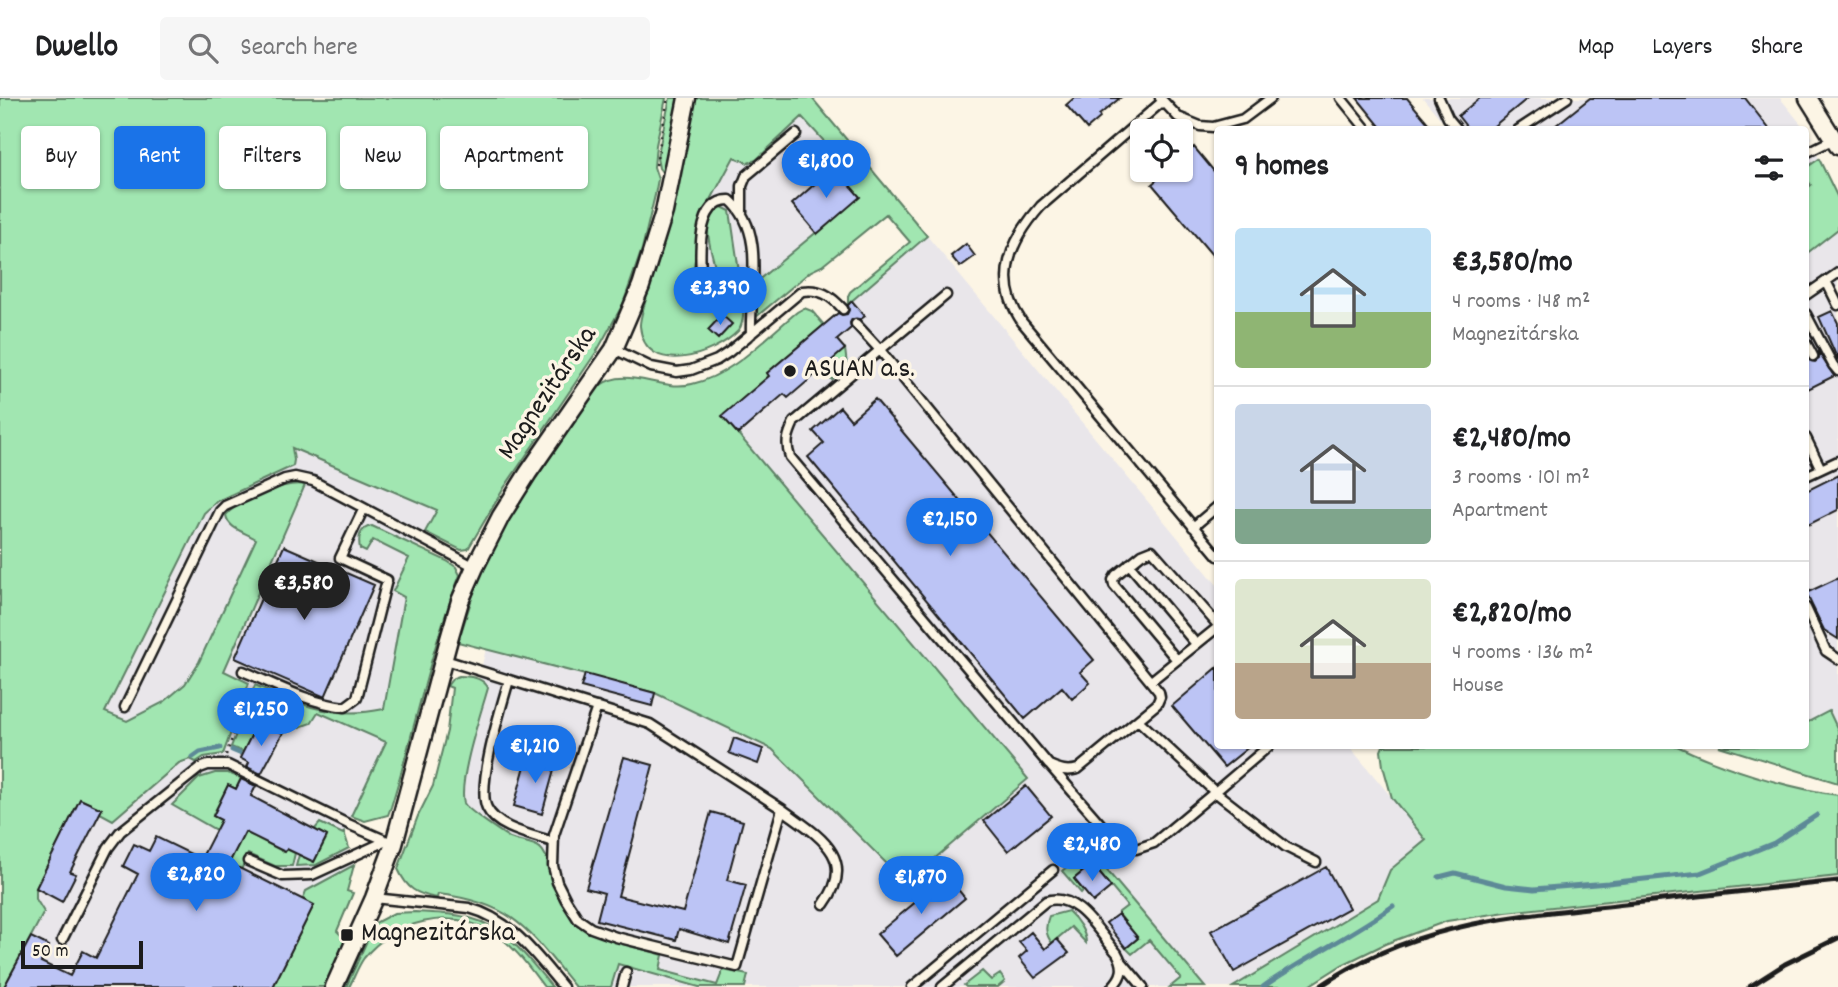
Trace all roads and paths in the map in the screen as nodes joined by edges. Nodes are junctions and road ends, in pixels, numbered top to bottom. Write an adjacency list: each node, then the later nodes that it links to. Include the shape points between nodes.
1 (687, 98): 27 (street, Magnezitárska, via 657,236)
2 (1271, 98): 8 (lane, via 1243,119)
3 (1341, 98): 9 (lane)
4 (1439, 98): 10 (lane)
5 (1567, 98): 11 (lane)
6 (1808, 98): 14 (street)
7 (1162, 100): 12 (lane, via 1178,117); 38 (lane, via 1026,223 1008,262 1008,296 1022,322)
8 (1217, 126)
9 (1364, 126)
10 (1455, 126)
11 (1524, 126)
12 (1214, 127)
13 (796, 134): 16 (lane, via 746,176 740,198)
14 (1836, 143): 15 (lane)
15 (1809, 152)
16 (743, 218): 19 (lane, via 730,200 722,199 709,210 704,220); 26 (lane, via 755,254)
17 (1838, 274): 18 (lane)
18 (1826, 281): 20 (lane); 22 (lane)
19 (702, 288)
20 (1809, 293)
21 (946, 295): 28 (lane)
22 (1838, 305)
23 (843, 309): 26 (lane, via 824,293 802,291)
24 (1809, 320): 31 (lane)
25 (856, 324): 28 (lane)
26 (751, 334): 27 (lane, via 717,360 684,372 651,367)
27 (614, 349): 41 (street, Magnezitárska, via 528,473)
28 (880, 350): 52 (lane); 58 (lane, via 794,422 786,446 790,457)
29 (1809, 350): 30 (lane)
30 (1812, 356)
31 (1838, 371)
32 (1809, 444): 34 (lane)
33 (1838, 461): 34 (lane)
34 (1821, 469): 35 (lane)
35 (1809, 475)
36 (364, 508): 41 (lane); 50 (lane, via 340,558 387,580 357,698 345,707 330,705); 53 (lane, via 313,481 295,477 225,506)
37 (1214, 509): 38 (lane)
38 (1193, 527): 39 (lane)
39 (1214, 551)
40 (1129, 564): 43 (lane, via 1152,550); 45 (lane); 48 (lane, via 1112,580 1114,585)
41 (475, 567): 47 (street, Magnezitárska, via 460,601)
42 (1809, 614): 46 (lane, via 1826,651)
43 (1214, 621)
44 (1214, 629): 45 (lane)
45 (1196, 644): 48 (lane)
46 (1838, 659)
47 (445, 660): 51 (lane); 62 (street, Magnezitárska)
48 (1177, 660): 52 (lane)
49 (243, 671): 50 (lane)
50 (255, 676): 57 (path)
51 (509, 680): 54 (lane); 63 (lane, via 484,778 486,807 512,828)
52 (1151, 681): 55 (lane, via 1160,697)
53 (125, 707)
54 (597, 707): 60 (lane, via 650,723); 63 (lane)
55 (1138, 720): 58 (lane, via 1078,769 1060,771); 59 (lane)
56 (1265, 749): 59 (lane)
57 (222, 765): 62 (lane); 70 (lane, via 191,773 120,832)
58 (1049, 765): 61 (lane)
59 (1215, 792): 64 (lane, via 1154,843); 66 (lane, via 1286,847)
60 (782, 809): 63 (lane, via 737,967 591,928 578,919 557,882); 69 (lane, via 825,842 836,858 837,881)
61 (1111, 836)
62 (390, 842): 65 (lane, via 312,875 283,876); 68 (street, Magnezitárska)
63 (553, 842)
64 (1136, 849)
65 (248, 861)
66 (1316, 862)
67 (1054, 870): 76 (lane)
68 (374, 898): 73 (street, Magnezitárska); 74 (lane, via 484,912 510,928)
69 (824, 904)
70 (62, 940)
71 (1122, 962): 77 (lane, via 1076,905 1055,898); 78 (lane, via 1121,978); 79 (lane)
72 (626, 972): 75 (lane)
73 (334, 987)
74 (563, 987)
75 (622, 987)
76 (912, 987)
77 (942, 987)
78 (1112, 987)
79 (1143, 987)

